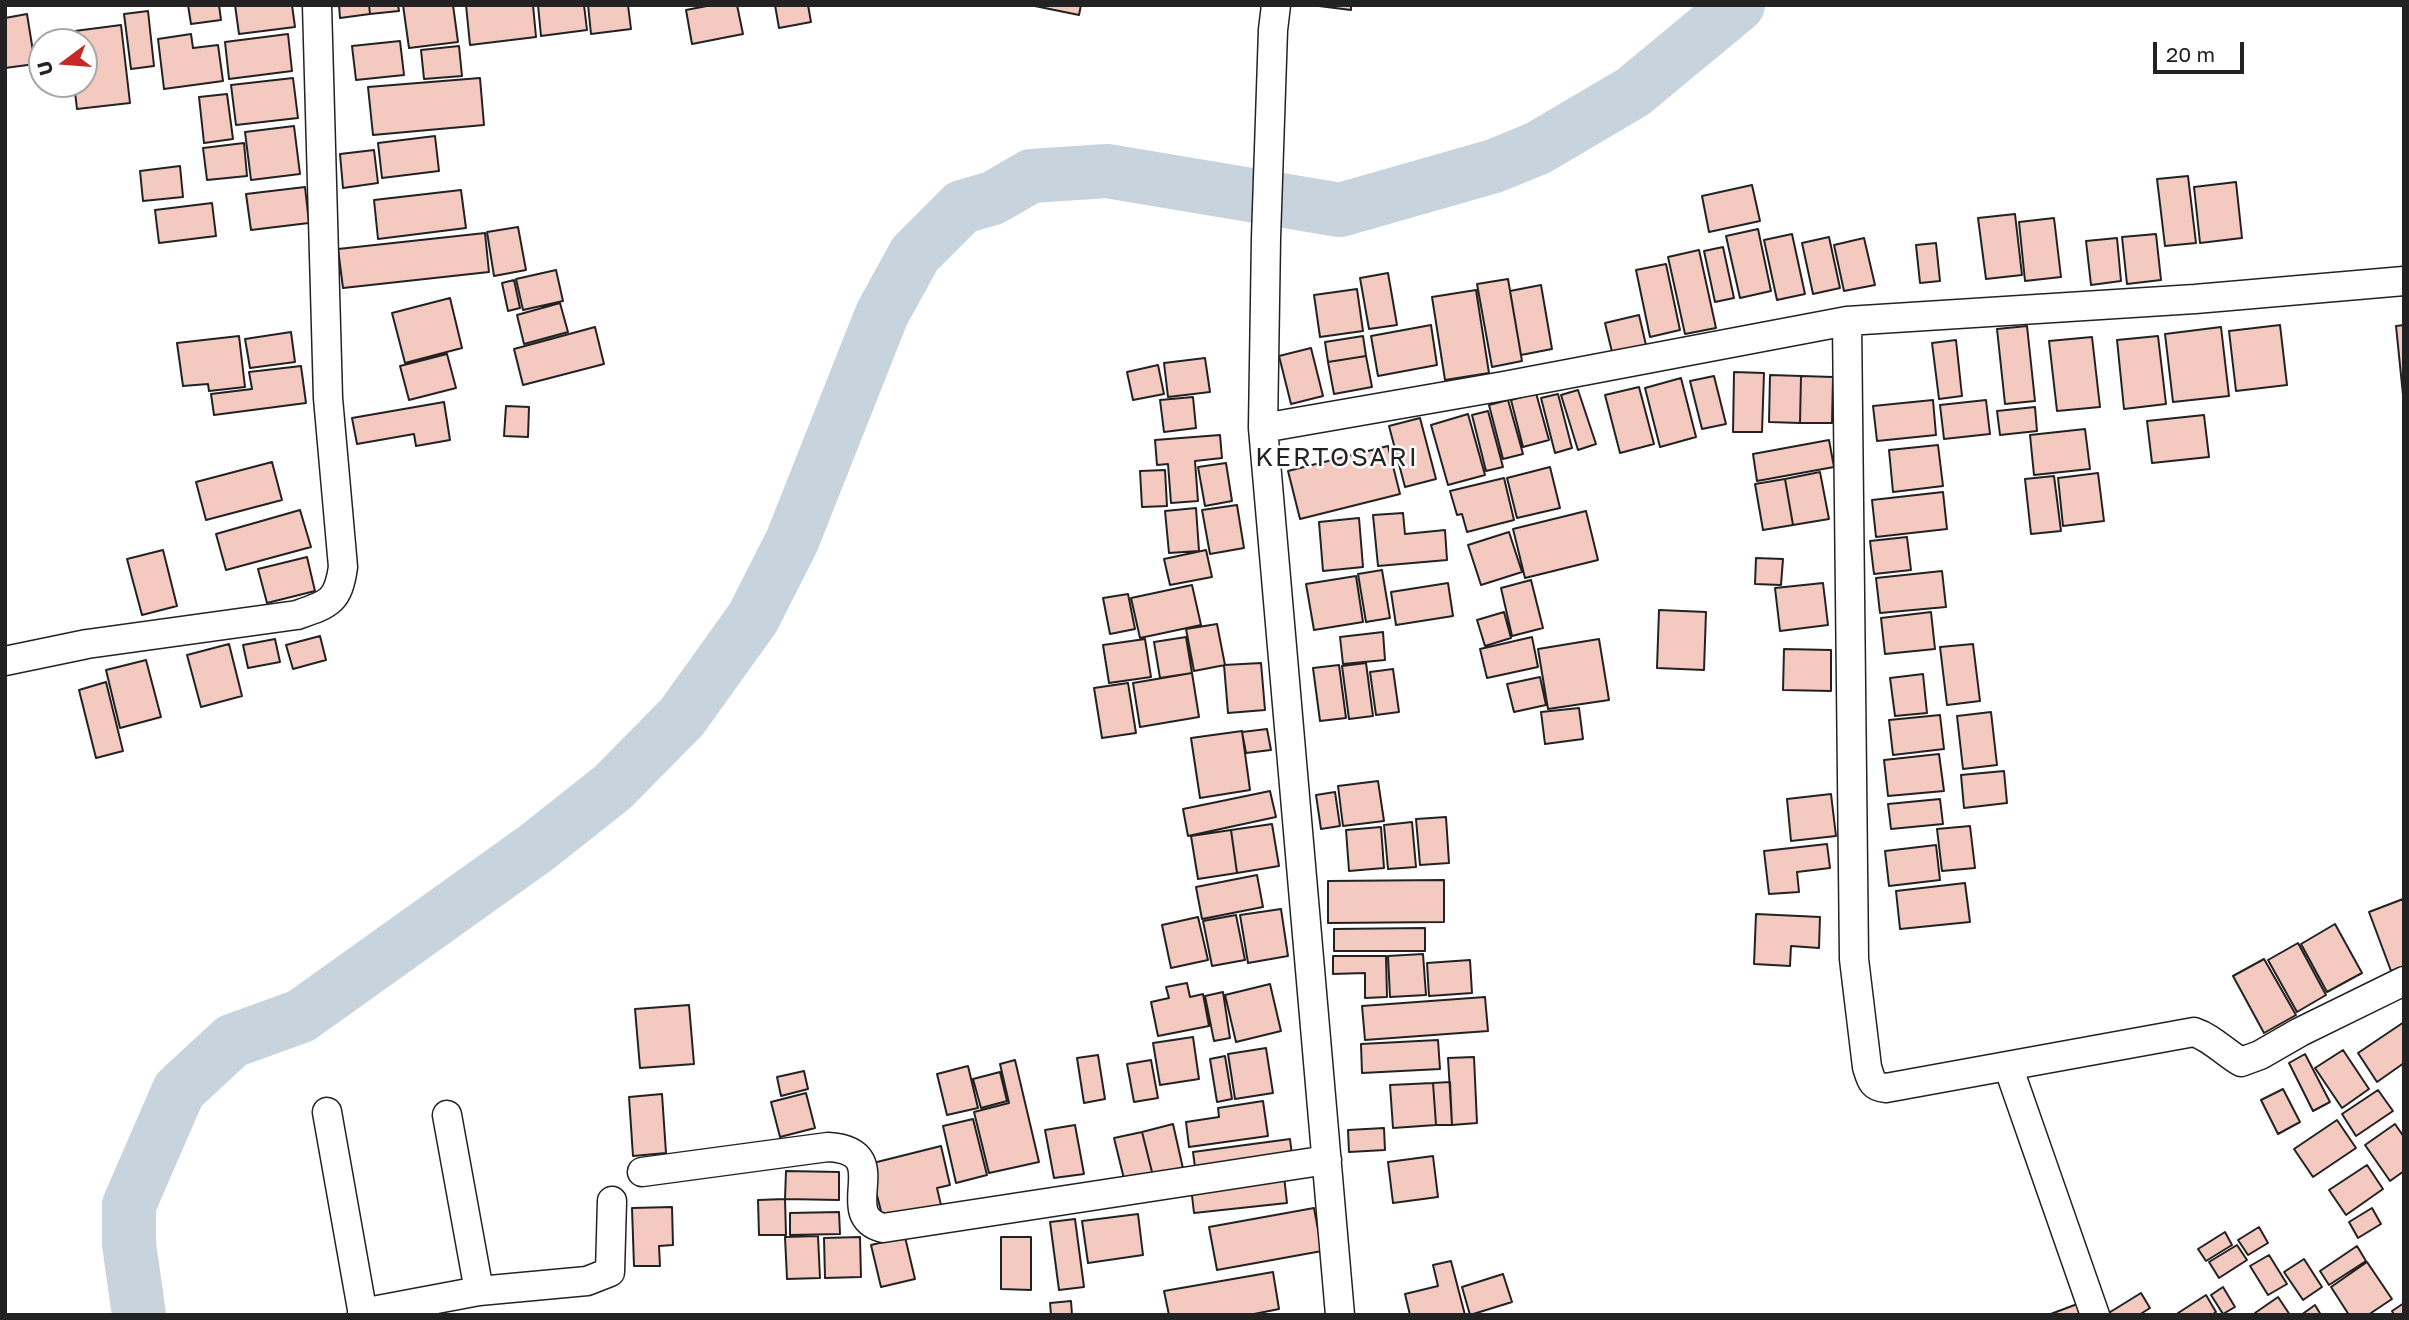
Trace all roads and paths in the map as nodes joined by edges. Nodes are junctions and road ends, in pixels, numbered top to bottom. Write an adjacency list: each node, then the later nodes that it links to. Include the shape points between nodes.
1 (317, 5): 6 (street, via 328,398 343,566 340,587 332,600 297,615 87,644)
2 (1274, 18): 5 (street)
3 (2404, 281): 4 (street)
4 (1847, 321): 5 (street); 8 (street, via 1854,958 1867,1068 1871,1082 1886,1088)
5 (1263, 428): 11 (street)
6 (5, 661)
7 (2404, 981): 8 (street, via 2241,1062 2208,1036 2194,1032)
8 (2008, 1066): 17 (street)
9 (327, 1112): 15 (street)
10 (447, 1115): 14 (street)
11 (1328, 1160): 12 (street, via 883,1228 867,1220 863,1165 858,1155 845,1148); 16 (street)
12 (642, 1172)
13 (612, 1201): 14 (street, via 610,1272 587,1281)
14 (479, 1291): 15 (street)
15 (363, 1314)
16 (1340, 1315)
17 (2095, 1315)

